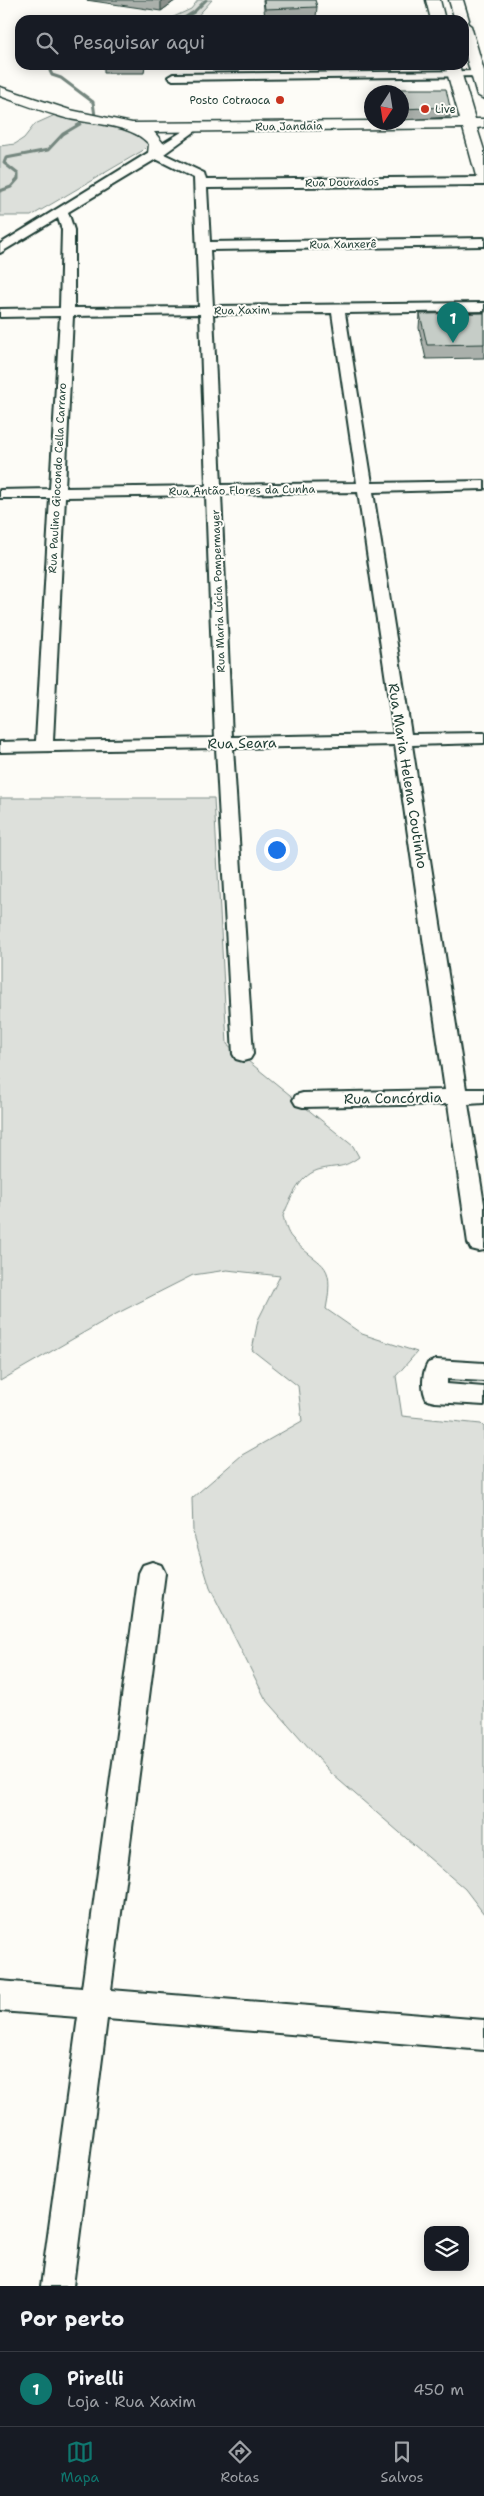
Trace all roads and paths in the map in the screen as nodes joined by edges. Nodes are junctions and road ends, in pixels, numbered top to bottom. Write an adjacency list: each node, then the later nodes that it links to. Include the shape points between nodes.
1 (433, 0): 3 (street)
2 (456, 0): 4 (street)
3 (437, 15)
4 (460, 15)
5 (469, 43): 7 (street)
6 (453, 70): 7 (street); 8 (street); 13 (street)
7 (478, 74): 10 (street)
8 (173, 77)
9 (1, 92): 11 (street, Rua Jandaia, via 67,114)
10 (484, 95)
11 (132, 126): 12 (street, Rua Jandaia); 15 (street, via 146,132 156,143)
12 (193, 128): 13 (street, Rua Jandaia); 15 (street)
13 (475, 128): 14 (street); 16 (street)
14 (484, 148)
15 (156, 154): 18 (street, via 200,176); 19 (street)
16 (484, 176)
17 (484, 181): 18 (street, Rua Dourados)
18 (201, 184): 21 (street, Rua Maria Lúcia Pompermayer)
19 (62, 211): 22 (street); 26 (street, Rua Paulino Giocondo Cella Carraro, via 68,230)
20 (484, 242): 21 (street, Rua Xanxerê)
21 (203, 246): 25 (street, Rua Maria Lúcia Pompermayer)
22 (0, 249)
23 (484, 307): 24 (street, Rua Xaxim)
24 (338, 309): 25 (street, Rua Xaxim); 29 (street, Rua Maria Helena Coutinho)
25 (205, 310): 26 (street, Rua Xaxim); 30 (street, Rua Maria Lúcia Pompermayer)
26 (67, 312): 27 (street, Rua Xaxim); 31 (street, Rua Paulino Giocondo Cella Carraro)
27 (0, 313)
28 (484, 485): 29 (street, Rua Antão Flores da Cunha)
29 (365, 488): 30 (street, Rua Antão Flores da Cunha); 34 (street, Rua Maria Helena Coutinho)
30 (214, 491): 31 (street, Rua Antão Flores da Cunha); 35 (street, Rua Maria Lúcia Pompermayer)
31 (56, 493): 32 (street, Rua Antão Flores da Cunha); 36 (street, Rua Paulino Giocondo Cella Carraro)
32 (0, 494)
33 (484, 738): 34 (street, Rua Seara)
34 (403, 741): 35 (street, Rua Seara); 40 (street, Rua Maria Helena Coutinho)
35 (224, 743): 36 (street, Rua Seara); 38 (street, Rua Maria Lúcia Pompermayer)
36 (44, 746): 37 (street, Rua Seara)
37 (0, 747)
38 (243, 1054)
39 (484, 1096): 40 (street, Rua Concórdia)
40 (457, 1097): 41 (street, Rua Concórdia); 42 (street, Rua Maria Helena Coutinho)
41 (303, 1100)
42 (479, 1243)
43 (484, 1372): 44 (street, via 436,1370 435,1393)
44 (484, 1396)
45 (152, 1573): 47 (street)
46 (0, 1996): 47 (street)
47 (94, 2005): 48 (street); 49 (street)
48 (484, 2035)
49 (57, 2286)

